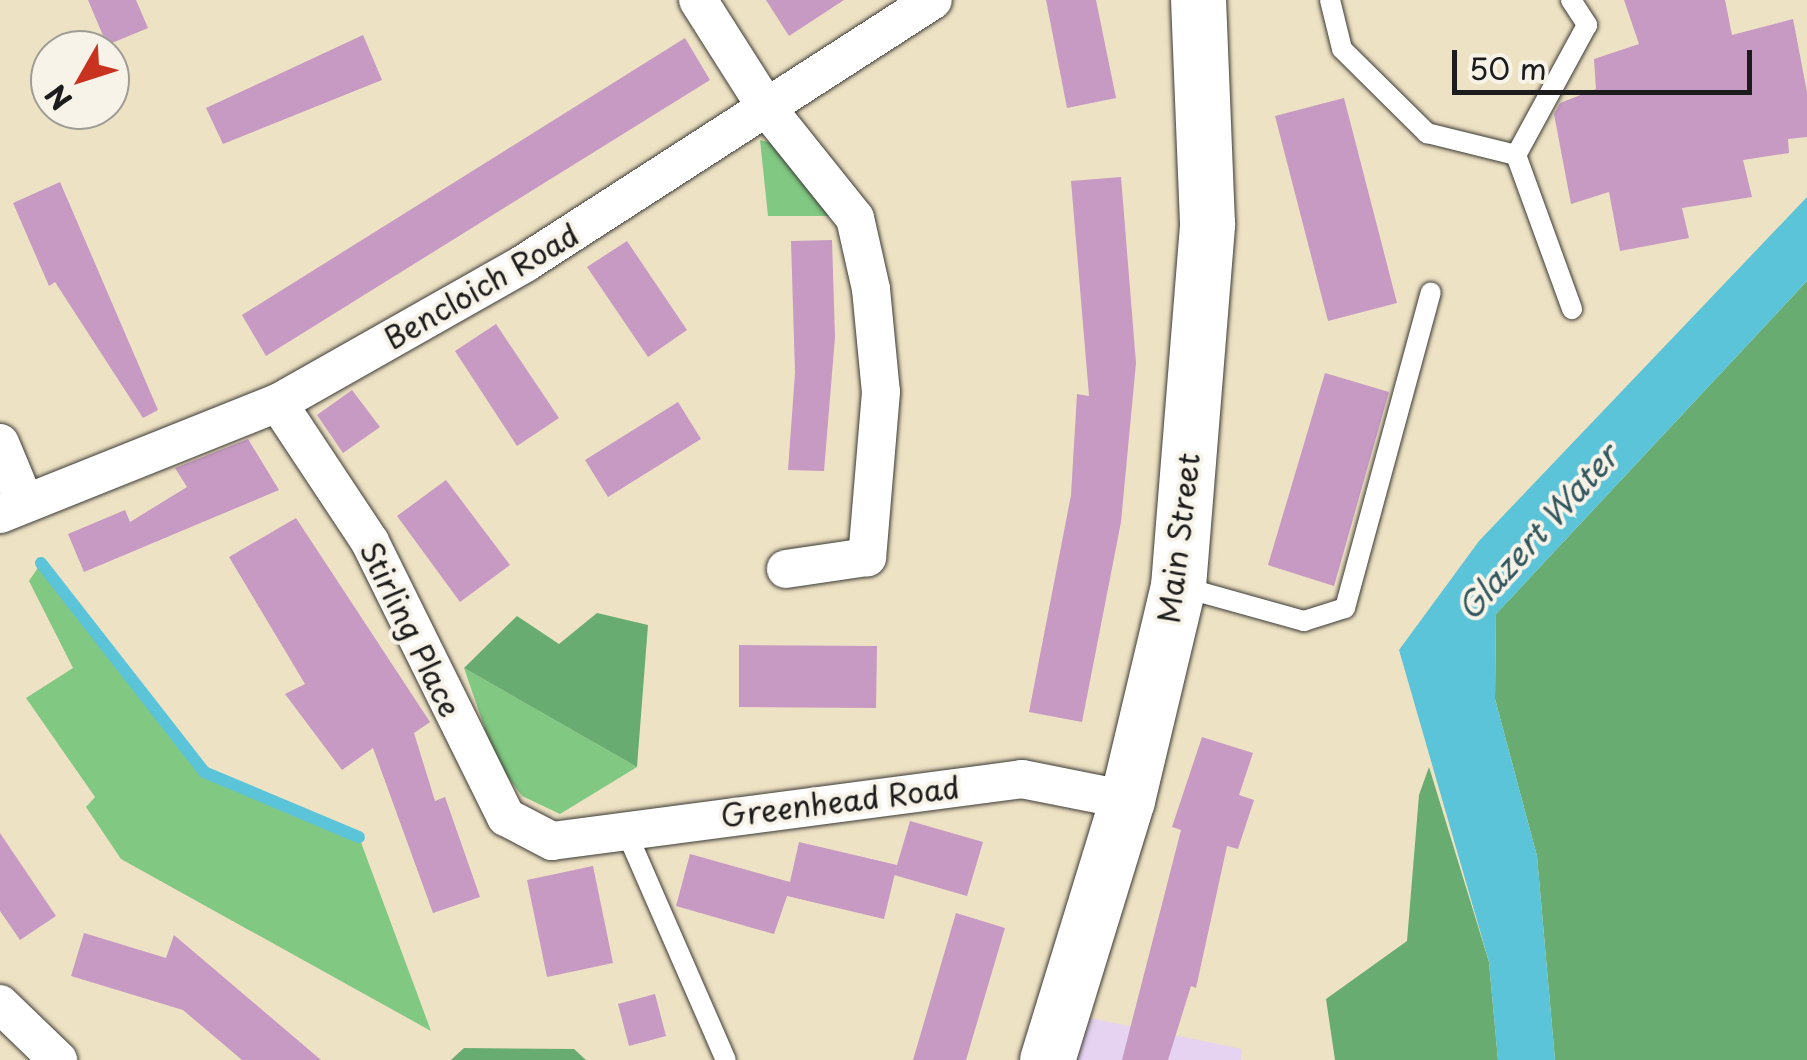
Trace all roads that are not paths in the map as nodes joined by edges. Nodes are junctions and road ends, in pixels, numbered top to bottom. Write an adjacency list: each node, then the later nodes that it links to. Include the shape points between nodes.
1 (698, 0): 6 (street)
2 (933, 0): 6 (street, Bencloich Road)
3 (1198, 0): 14 (main road, Main Street, via 1206,222)
4 (1330, 0): 7 (lane, via 1342,49 1427,132)
5 (1571, 0): 7 (lane, via 1587,25)
6 (766, 108): 10 (street, Bencloich Road, via 525,263); 13 (street, via 855,218 882,392 867,556)
7 (1516, 155): 9 (lane)
8 (1432, 292): 14 (lane, via 1345,608 1304,622)
9 (1572, 309)
10 (278, 403): 12 (street, Bencloich Road); 17 (street, Stirling Place, via 370,542 506,817)
11 (0, 442): 12 (street)
12 (13, 509)
13 (786, 570)
14 (1178, 586): 15 (main road, Main Street)
15 (1127, 800): 16 (street, Greenhead Road, via 1022,778 702,818); 21 (main road, Main Street)
16 (628, 836): 17 (street, Greenhead Road); 20 (lane)
17 (552, 841)
18 (0, 1004): 19 (street)
19 (58, 1060)
20 (726, 1060)
21 (1048, 1060)

